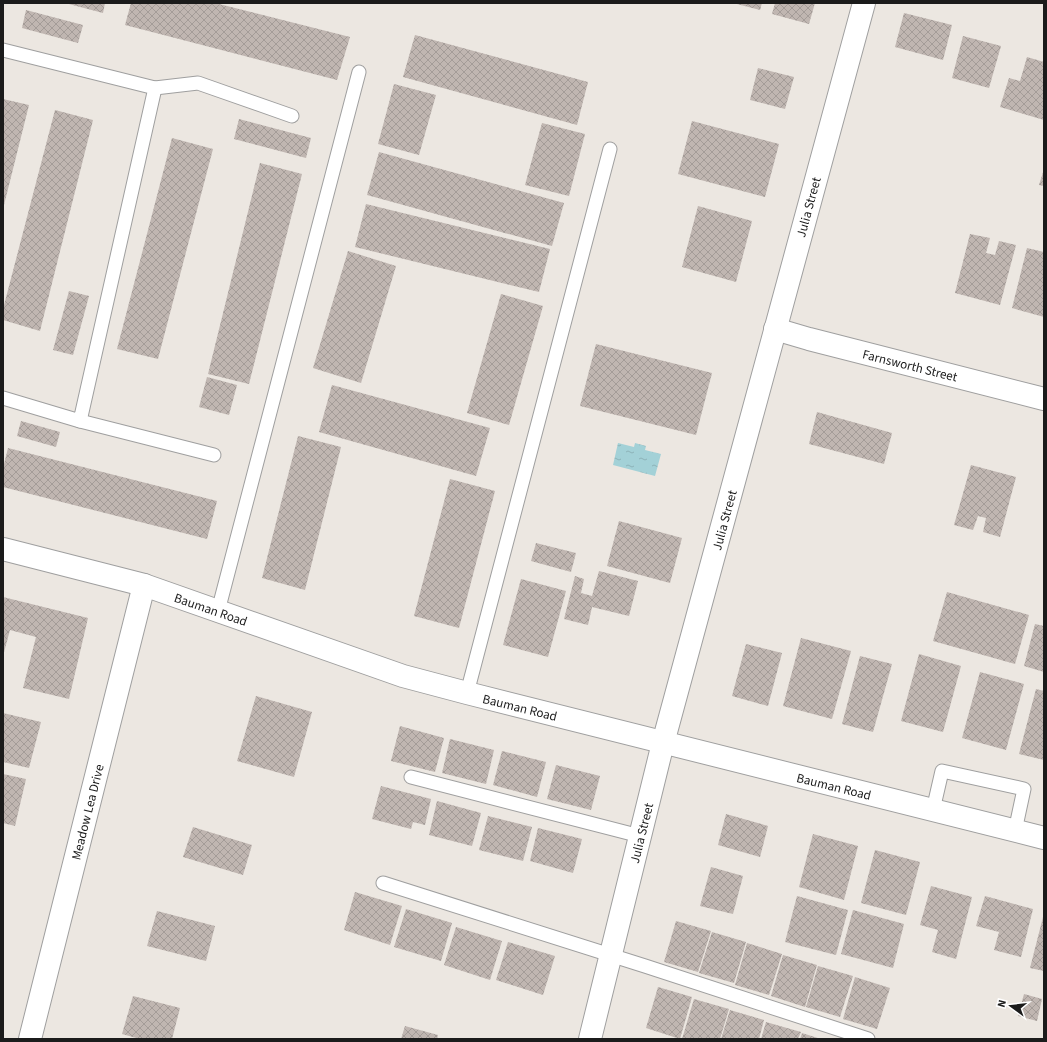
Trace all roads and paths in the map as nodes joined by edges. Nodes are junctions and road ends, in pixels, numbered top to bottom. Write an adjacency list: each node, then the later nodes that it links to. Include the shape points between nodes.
1 (864, 3): 7 (street, Julia Street)
2 (3, 50): 4 (lane)
3 (358, 72): 14 (lane)
4 (155, 88): 5 (lane, via 198,83); 10 (lane)
5 (292, 116)
6 (610, 149): 15 (lane)
7 (775, 329): 9 (street, Farnsworth Street); 16 (street, Julia Street)
8 (3, 398): 10 (lane)
9 (1044, 399)
10 (80, 421): 11 (lane)
11 (214, 455)
12 (3, 549): 13 (street, Bauman Road)
13 (144, 585): 14 (street, Bauman Road); 24 (street, Meadow Lea Drive)
14 (218, 611): 15 (street, Bauman Road, via 403,676)
15 (467, 693): 16 (street, Bauman Road)
16 (663, 743): 18 (street, Bauman Road); 20 (street, Julia Street)
17 (411, 777): 20 (lane)
18 (933, 810): 19 (street, Bauman Road); 19 (lane, via 942,771 1024,789)
19 (1015, 831): 21 (street, Bauman Road)
20 (640, 836): 23 (street, Julia Street)
21 (1044, 838)
22 (383, 883): 23 (lane)
23 (611, 956): 25 (street, Julia Street); 26 (lane)
24 (30, 1039)
25 (590, 1039)
26 (868, 1039)

